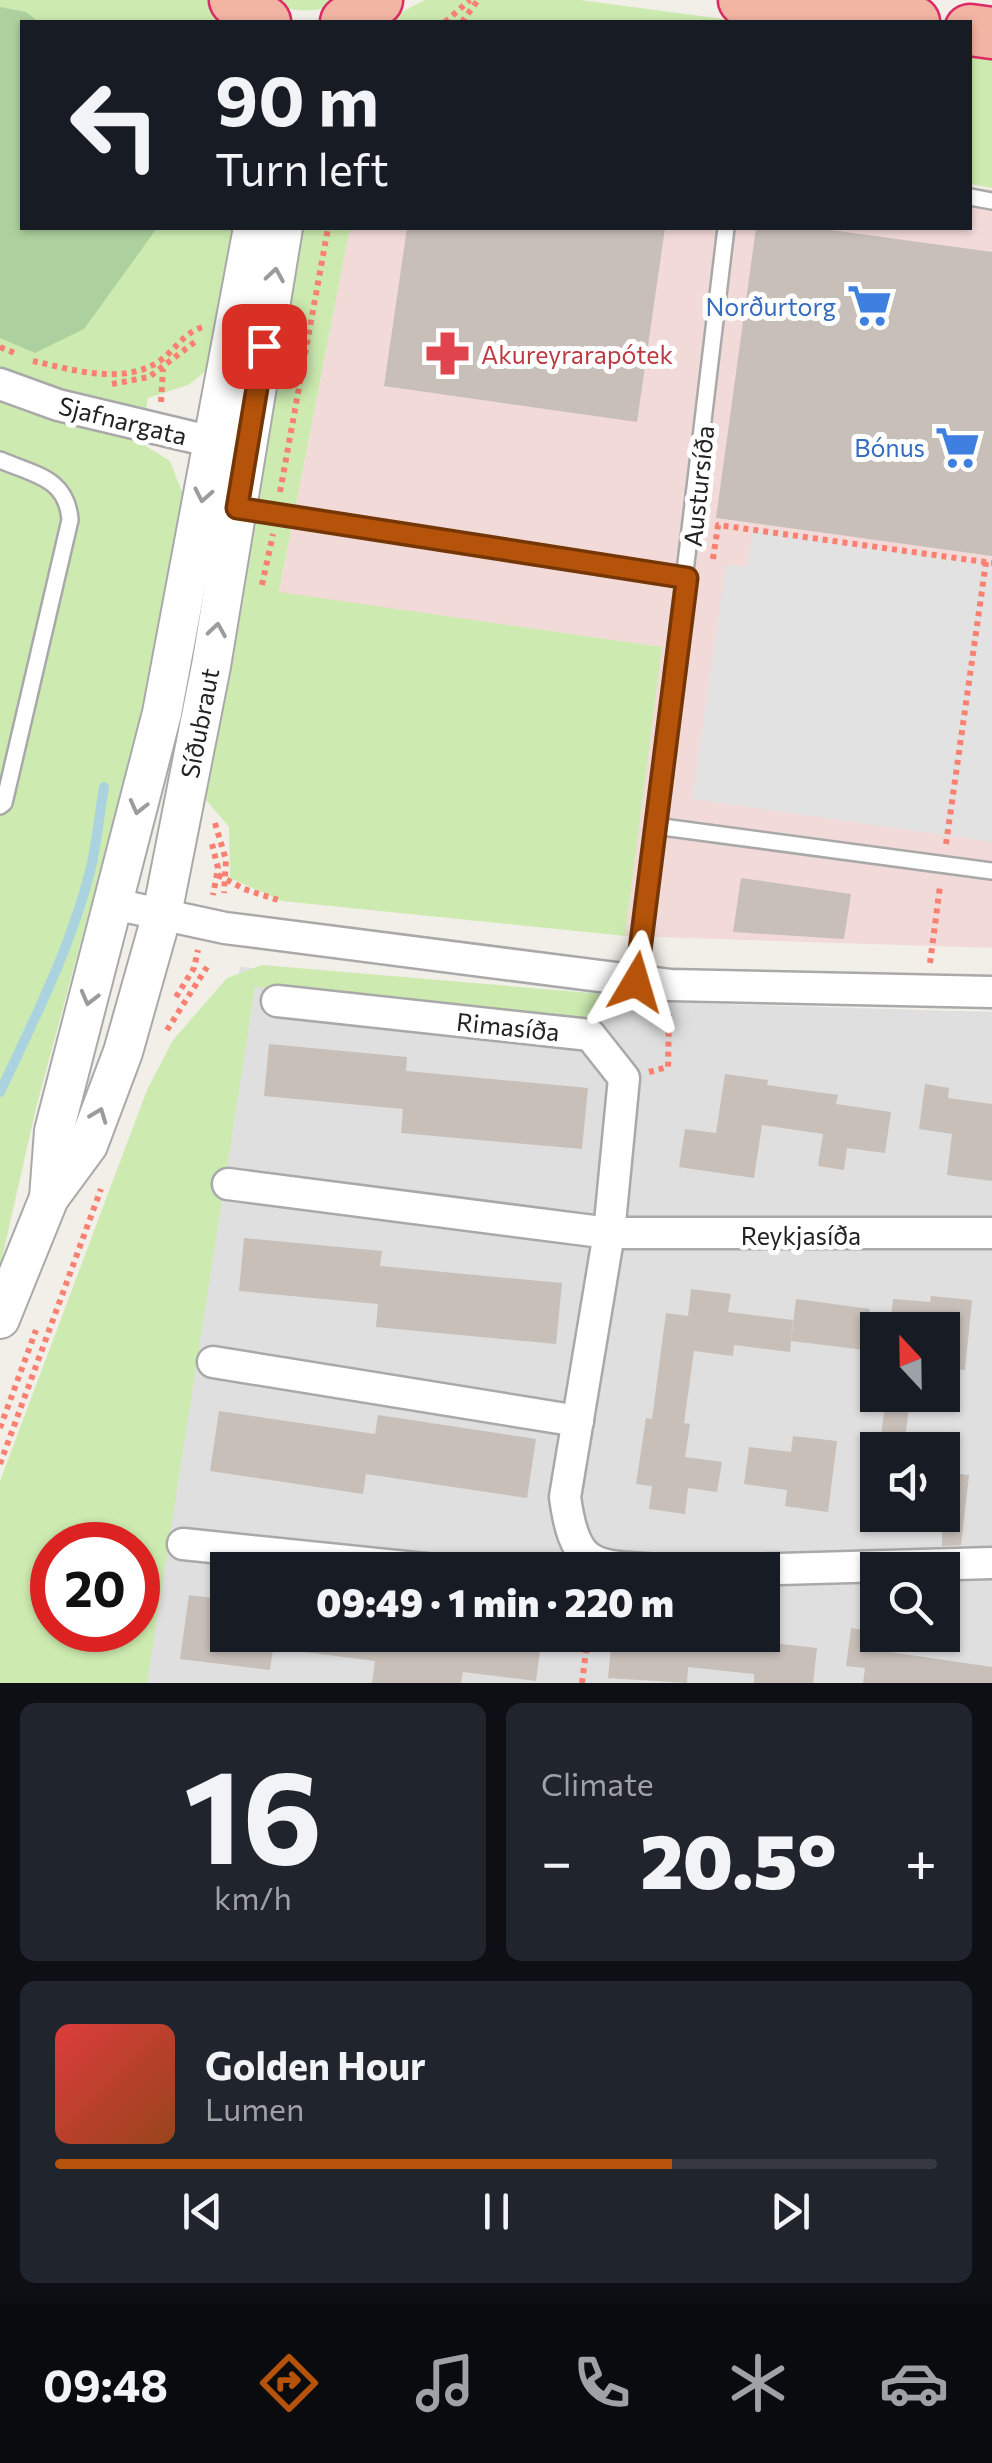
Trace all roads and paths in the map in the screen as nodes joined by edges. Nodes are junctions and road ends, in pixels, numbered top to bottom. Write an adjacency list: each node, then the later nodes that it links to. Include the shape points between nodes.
1 (377, 0): 4 (highway)
2 (470, 0): 5 (path)
3 (744, 0): 6 (highway)
4 (350, 20)
5 (447, 20)
6 (899, 20)
7 (253, 230): 11 (street, Síðubraut)
8 (282, 230): 11 (street, Síðubraut, one-way to 8)
9 (328, 230): 12 (path)
10 (726, 230): 28 (lane, Austursíða)
11 (244, 335): 12 (path); 15 (path, via 210,326 193,330); 17 (path, via 202,338); 22 (street, Síðubraut)
12 (309, 342): 25 (path)
13 (0, 347): 15 (path, via 43,363 121,375)
14 (0, 356): 18 (path)
15 (164, 358): 17 (path)
16 (31, 369): 19 (path)
17 (163, 369): 20 (path, via 149,378); 21 (path)
18 (8, 373): 21 (street, Sjafnargata, via 58,405)
19 (90, 383)
20 (106, 384)
21 (158, 429): 22 (street, Sjafnargata)
22 (230, 446): 24 (street, Síðubraut); 39 (street, Síðubraut, one-way to 39)
23 (0, 460): 30 (lane, via 59,486 70,520)
24 (237, 508): 25 (lane); 40 (street, Síðubraut, one-way to 24)
25 (276, 514): 28 (lane); 29 (path)
26 (989, 562): 27 (path, via 718,525); 33 (path)
27 (712, 563)
28 (687, 578): 32 (lane, Austursíða)
29 (259, 601)
30 (0, 806)
31 (214, 819): 35 (path)
32 (655, 826): 33 (lane); 43 (lane, Austursíða)
33 (943, 865): 34 (lane); 41 (path, via 930,964)
34 (992, 871)
35 (226, 880): 36 (path, via 218,875); 37 (path); 38 (path)
36 (215, 888)
37 (224, 893)
38 (286, 902)
39 (114, 904): 40 (street); 51 (street, Síðubraut, one-way to 51, via 54,1130)
40 (162, 914): 43 (street); 51 (street, Síðubraut, one-way to 40, via 88,1145)
41 (945, 964)
42 (207, 968): 47 (path)
43 (636, 982): 44 (street)
44 (670, 985): 45 (street); 48 (path, via 668,1068)
45 (992, 992)
46 (277, 1000): 48 (street, Rimasíða, via 590,1036)
47 (160, 1042)
48 (624, 1078): 52 (street)
49 (105, 1178): 57 (path)
50 (228, 1184): 52 (street)
51 (49, 1198): 54 (street, Síðubraut)
52 (609, 1233): 53 (street, Reykjasíða); 56 (street)
53 (992, 1233)
54 (0, 1320)
55 (212, 1362): 56 (street)
56 (578, 1421): 60 (street, via 565,1497)
57 (0, 1464)
58 (183, 1544): 59 (street)
59 (261, 1552)
60 (580, 1552)
61 (992, 1563): 62 (street)
62 (780, 1569)
63 (586, 1652): 64 (path)
64 (582, 1683)

